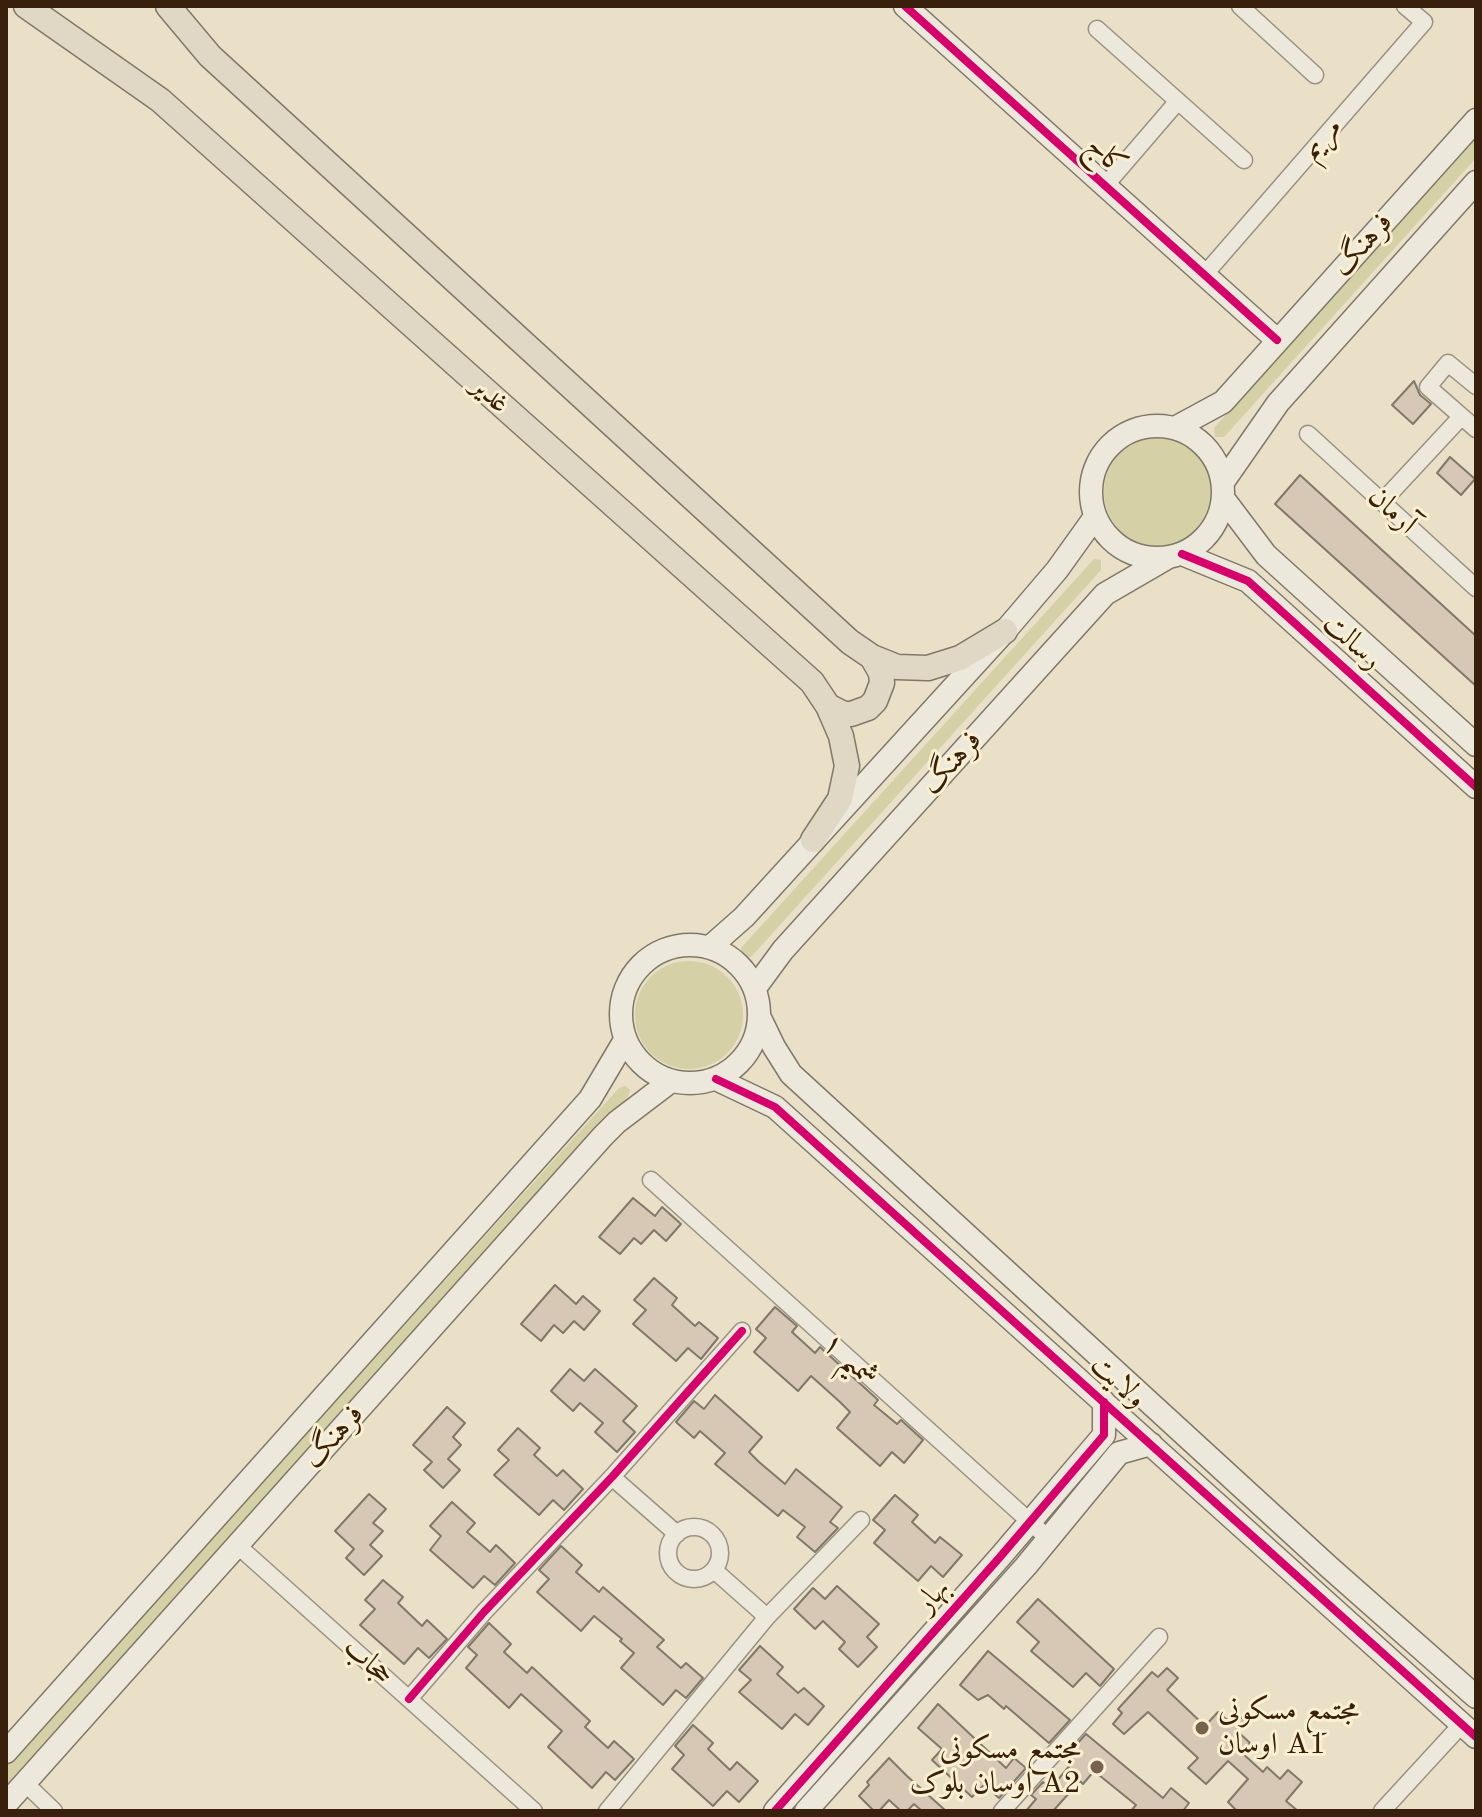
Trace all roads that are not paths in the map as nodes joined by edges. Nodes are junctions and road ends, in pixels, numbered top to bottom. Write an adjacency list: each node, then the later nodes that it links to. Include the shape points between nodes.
1 (26, 6): 28 (main road, غدیر, via 160,100 812,682)
2 (168, 6): 27 (main road, غدیر, via 210,56)
3 (905, 6): 13 (main road, کاج)
4 (1241, 6): 5 (street, via 1253,17); 8 (street)
5 (1263, 6)
6 (1405, 6): 14 (street, مریم, via 1424,22)
7 (1097, 29): 9 (street)
8 (1315, 75)
9 (1178, 101): 11 (street); 13 (street)
10 (1476, 120): 15 (main road, فرهنگ)
11 (1244, 160)
12 (1476, 182): 21 (main road, فرهنگ, via 1278,403)
13 (1104, 187): 14 (main road, کاج)
14 (1205, 274): 15 (main road, کاج)
15 (1277, 340): 18 (main road, فرهنگ, via 1223,402)
16 (1476, 386): 17 (street, via 1448,363 1428,387)
17 (1461, 417): 19 (street); 22 (street)
18 (1175, 428): 21 (main road, via 1211,454); 23 (main road, via 1131,431 1107,448 1090,488)
19 (1476, 429)
20 (1308, 434): 22 (street, آرمان)
21 (1223, 490): 24 (main road, via 1215,525); 29 (main road, رسالت, via 1266,555)
22 (1382, 502): 25 (street, آرمان)
23 (1095, 517): 24 (main road, via 1124,550 1138,556); 26 (main road, فرهنگ)
24 (1175, 556): 30 (main road, رسالت, via 1248,581); 33 (main road, فرهنگ, via 1105,594 783,950)
25 (1476, 588)
26 (1005, 631): 27 (main road, غدیر, via 960,658 928,668 897,667); 31 (main road, فرهنگ)
27 (872, 657): 28 (main road, via 882,683 875,701 851,714)
28 (828, 706): 31 (main road, غدیر, via 844,751 845,782)
29 (1476, 745)
30 (1476, 787)
31 (813, 840): 32 (main road, فرهنگ)
32 (710, 947): 33 (main road, via 737,962); 35 (main road, via 663,949 638,967 623,994)
33 (755, 988): 34 (main road)
34 (760, 1018): 36 (main road, via 742,1061); 51 (main road, ولایت, via 791,1074)
35 (625, 1040): 37 (main road, via 643,1066); 54 (main road, فرهنگ, via 590,1099)
36 (716, 1079): 37 (main road); 40 (main road, ولایت, via 775,1107)
37 (671, 1081): 47 (main road, فرهنگ, via 603,1136)
38 (651, 1180): 44 (street, شمیم ۱)
39 (742, 1331): 42 (street)
40 (1104, 1402): 41 (main road, ولایت); 44 (main road, بهار, via 1104,1435)
41 (1151, 1444): 46 (main road, بهار, via 1119,1453); 53 (main road, ولایت)
42 (612, 1477): 45 (street); 52 (street)
43 (861, 1520): 49 (street)
44 (1030, 1522): 46 (street, شمیم ۱); 60 (main road, بهار)
45 (677, 1534): 48 (street, via 701,1528 712,1534 720,1558); 48 (street, via 668,1550 680,1575 698,1579)
46 (1049, 1539): 61 (main road, بهار)
47 (237, 1545): 52 (street, حجاب); 55 (main road, فرهنگ)
48 (714, 1570): 49 (street)
49 (767, 1617): 59 (street)
50 (1159, 1637): 62 (street)
51 (1476, 1697)
52 (409, 1699): 58 (street, حجاب)
53 (1469, 1730): 63 (street)
54 (6, 1752)
55 (25, 1783): 56 (main road, فرهنگ); 57 (street)
56 (6, 1804)
57 (54, 1811)
58 (534, 1811)
59 (607, 1811)
60 (775, 1811)
61 (806, 1811)
62 (1002, 1811)
63 (1382, 1811)

